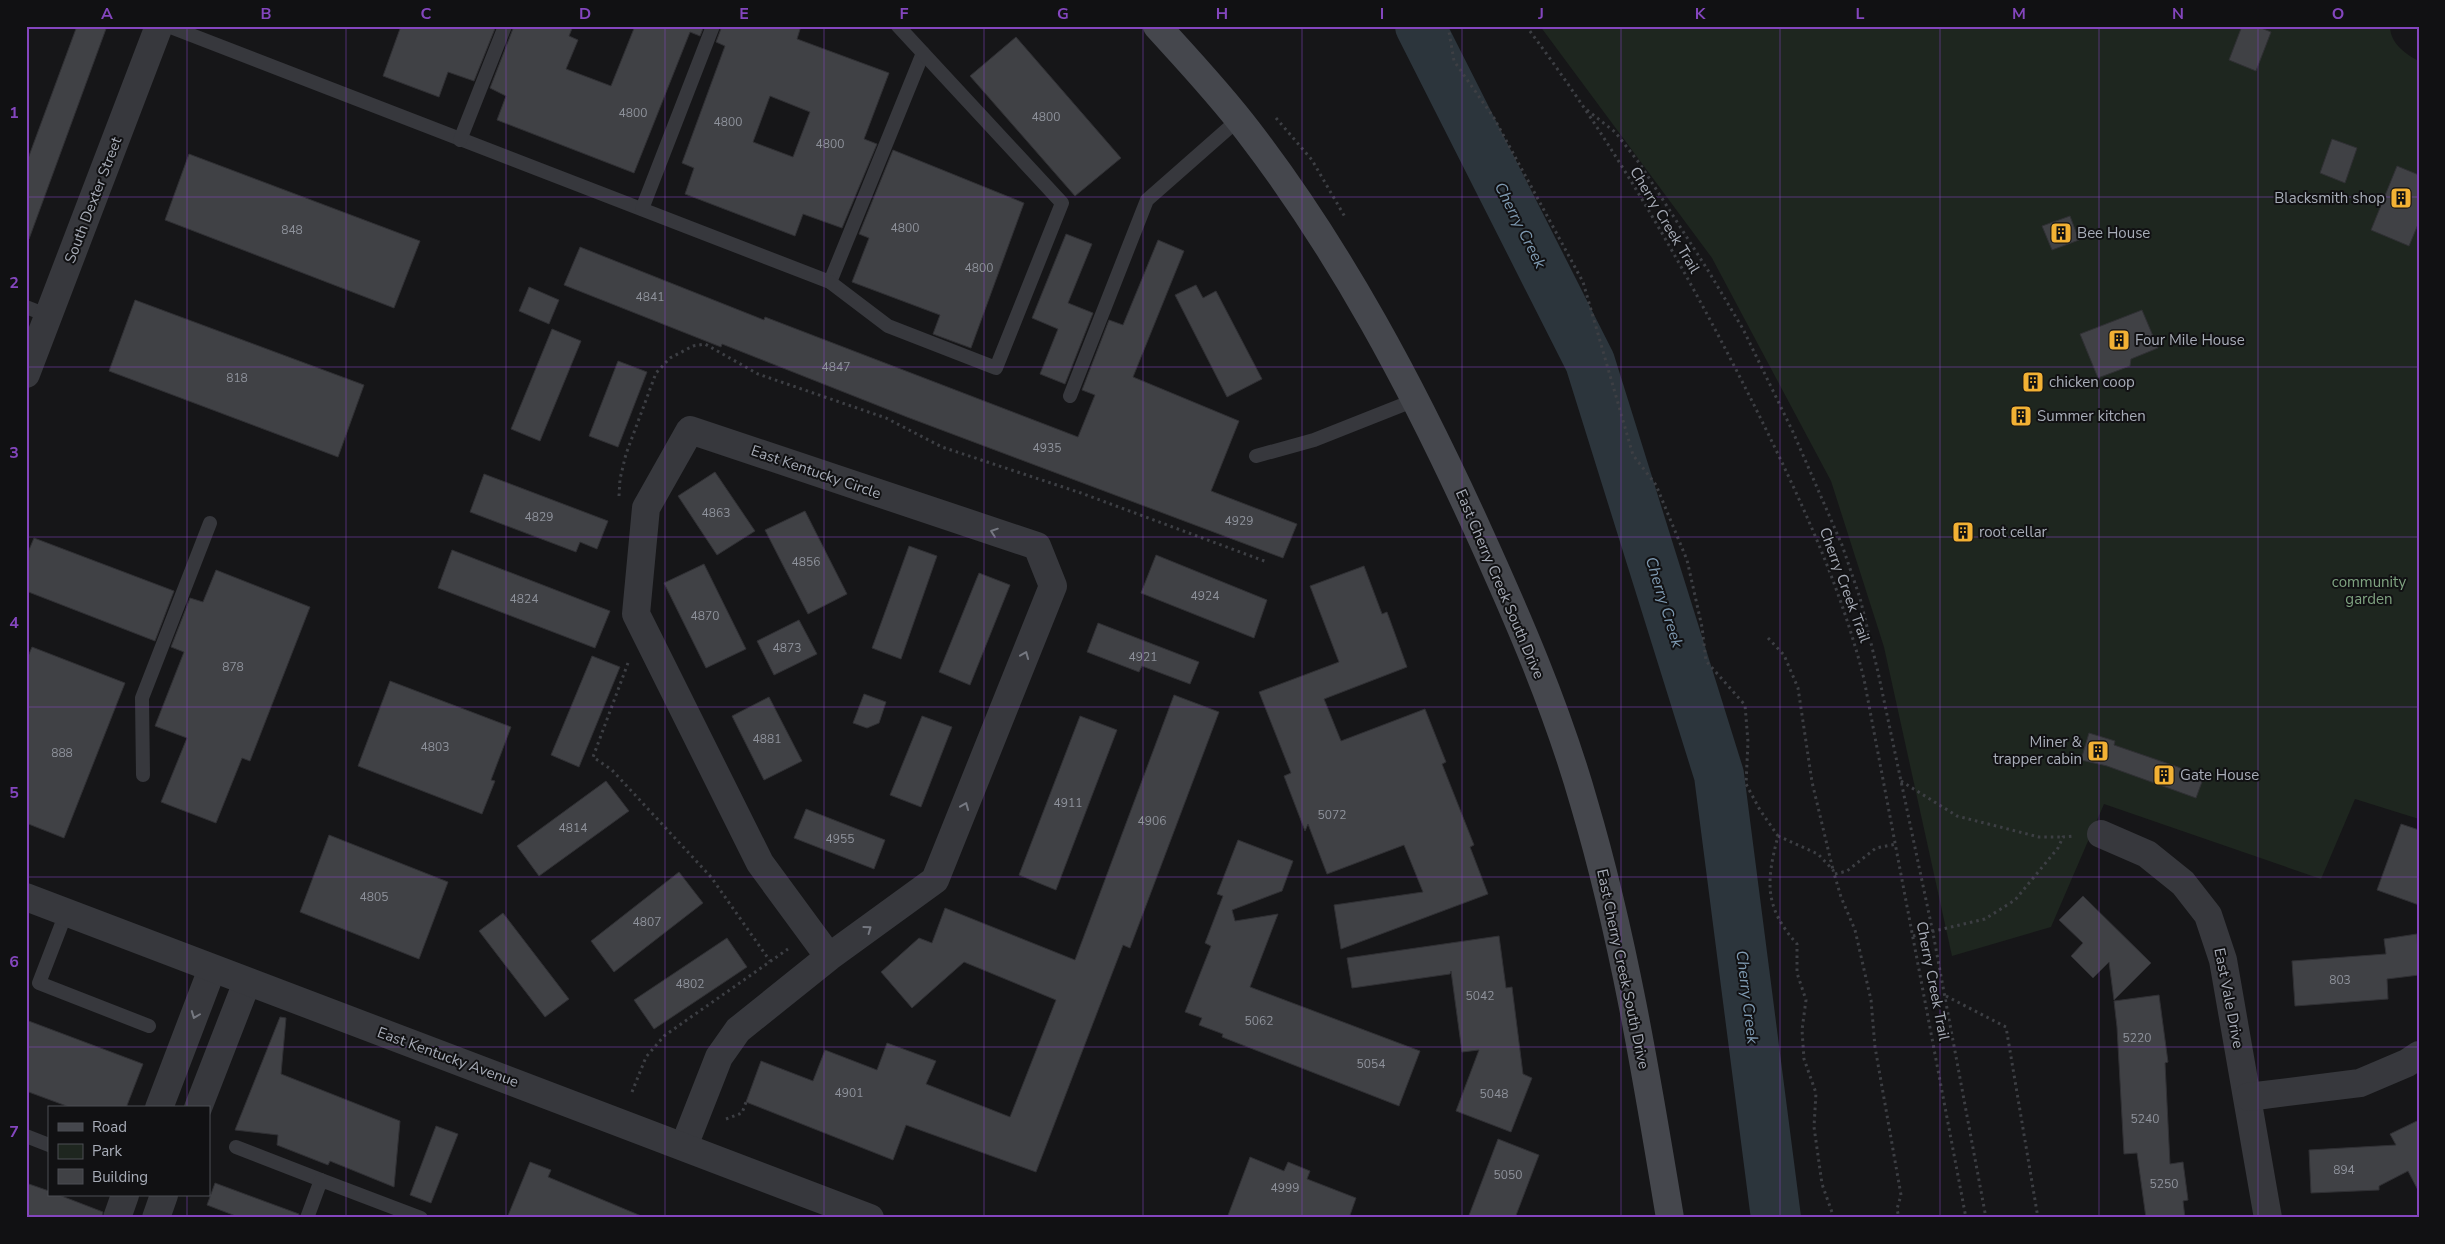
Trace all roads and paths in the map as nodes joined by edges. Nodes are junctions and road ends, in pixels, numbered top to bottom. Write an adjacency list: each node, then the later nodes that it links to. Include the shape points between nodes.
1 (159, 26): 15 (street, South Dexter Street)
2 (168, 26): 12 (lane)
3 (505, 26): 12 (lane)
4 (713, 26): 13 (lane)
5 (898, 26): 9 (lane)
6 (1157, 26): 11 (main road, East Cherry Creek South Drive)
7 (1448, 26): 28 (path, via 1454,61 1494,118 1583,282 1633,454 1656,485 1687,560 1706,661 1745,705 1748,742 1746,784)
8 (1526, 26): 10 (path, Cherry Creek Trail)
9 (923, 54): 14 (lane); 14 (lane, via 1062,203 996,368 888,326)
10 (1584, 108): 26 (path, via 1614,132 1640,164 1743,329 1793,432 1842,544 1860,598); 30 (path, Cherry Creek Trail, via 1724,344 1821,547 1852,630)
11 (1239, 119): 17 (lane, via 1147,200); 18 (main road, East Cherry Creek South Drive, via 1334,257)
12 (460, 140): 13 (lane)
13 (642, 209): 14 (lane)
14 (830, 282)
15 (37, 312): 16 (street, South Dexter Street)
16 (26, 374)
17 (1070, 396)
18 (1415, 400): 19 (lane, via 1314,440); 62 (main road, East Cherry Creek South Drive, via 1491,558 1573,767 1613,916)
19 (1256, 456)
20 (619, 499): 22 (path, via 626,454 656,373 670,358 693,346 705,344 758,374 886,418 942,447 1081,493)
21 (210, 523): 25 (lane, via 142,698)
22 (1267, 562)
23 (1768, 638): 31 (path, via 1784,655 1798,688 1812,782)
24 (629, 662): 38 (path, via 593,757 612,770 710,877)
25 (143, 775)
26 (1901, 781): 29 (path, via 1957,816 2039,838); 34 (path)
27 (2101, 834): 29 (path); 45 (street, East Vale Drive, via 2147,854 2182,883 2208,915 2224,960)
28 (1778, 836): 31 (path, via 1818,854); 63 (path, via 1772,860 1771,902 1782,927 1797,944 1797,973 1806,1000 1802,1030 1804,1059 1816,1092 1814,1126 1822,1184)
29 (2063, 837): 34 (path, via 2058,848 2015,900 1985,919)
30 (1896, 844): 31 (path, via 1876,848 1846,871); 35 (path, Cherry Creek Trail)
31 (1834, 872): 64 (path, via 1855,930 1870,1000 1900,1195)
32 (26, 898): 33 (street, East Kentucky Avenue)
33 (66, 913): 39 (street, East Kentucky Avenue); 42 (lane, via 39,983)
34 (1934, 933): 35 (path); 41 (path)
35 (1913, 936): 65 (path, Cherry Creek Trail)
36 (790, 947): 38 (path)
37 (829, 958): 37 (street, East Kentucky Circle, one-way to 37, via 935,880 1052,586 1037,546 690,430 646,508 636,614 760,863); 52 (street, East Kentucky Circle, via 727,1042)
38 (770, 961): 44 (path, via 664,1036 646,1057)
39 (212, 969): 40 (street, East Kentucky Avenue); 47 (street, one-way to 47)
40 (247, 982): 48 (street); 52 (street, East Kentucky Avenue)
41 (1945, 996): 66 (path); 67 (path, via 2006,1027)
42 (150, 1026)
43 (2419, 1055): 45 (street, via 2360,1082)
44 (632, 1092)
45 (2248, 1097): 68 (street, East Vale Drive)
46 (746, 1102): 49 (path, via 742,1113)
47 (160, 1106)
48 (199, 1106)
49 (723, 1120)
50 (26, 1136): 51 (lane)
51 (48, 1145)
52 (684, 1146): 61 (street, East Kentucky Avenue)
53 (236, 1147): 54 (lane)
54 (320, 1180): 59 (lane); 60 (lane)
55 (125, 1196): 57 (street)
56 (164, 1196): 58 (street)
57 (117, 1218)
58 (156, 1218)
59 (307, 1218)
60 (421, 1218)
61 (870, 1218)
62 (1670, 1218)
63 (1834, 1218)
64 (1898, 1218)
65 (1966, 1218)
66 (1986, 1218)
67 (2038, 1218)
68 (2268, 1218)

